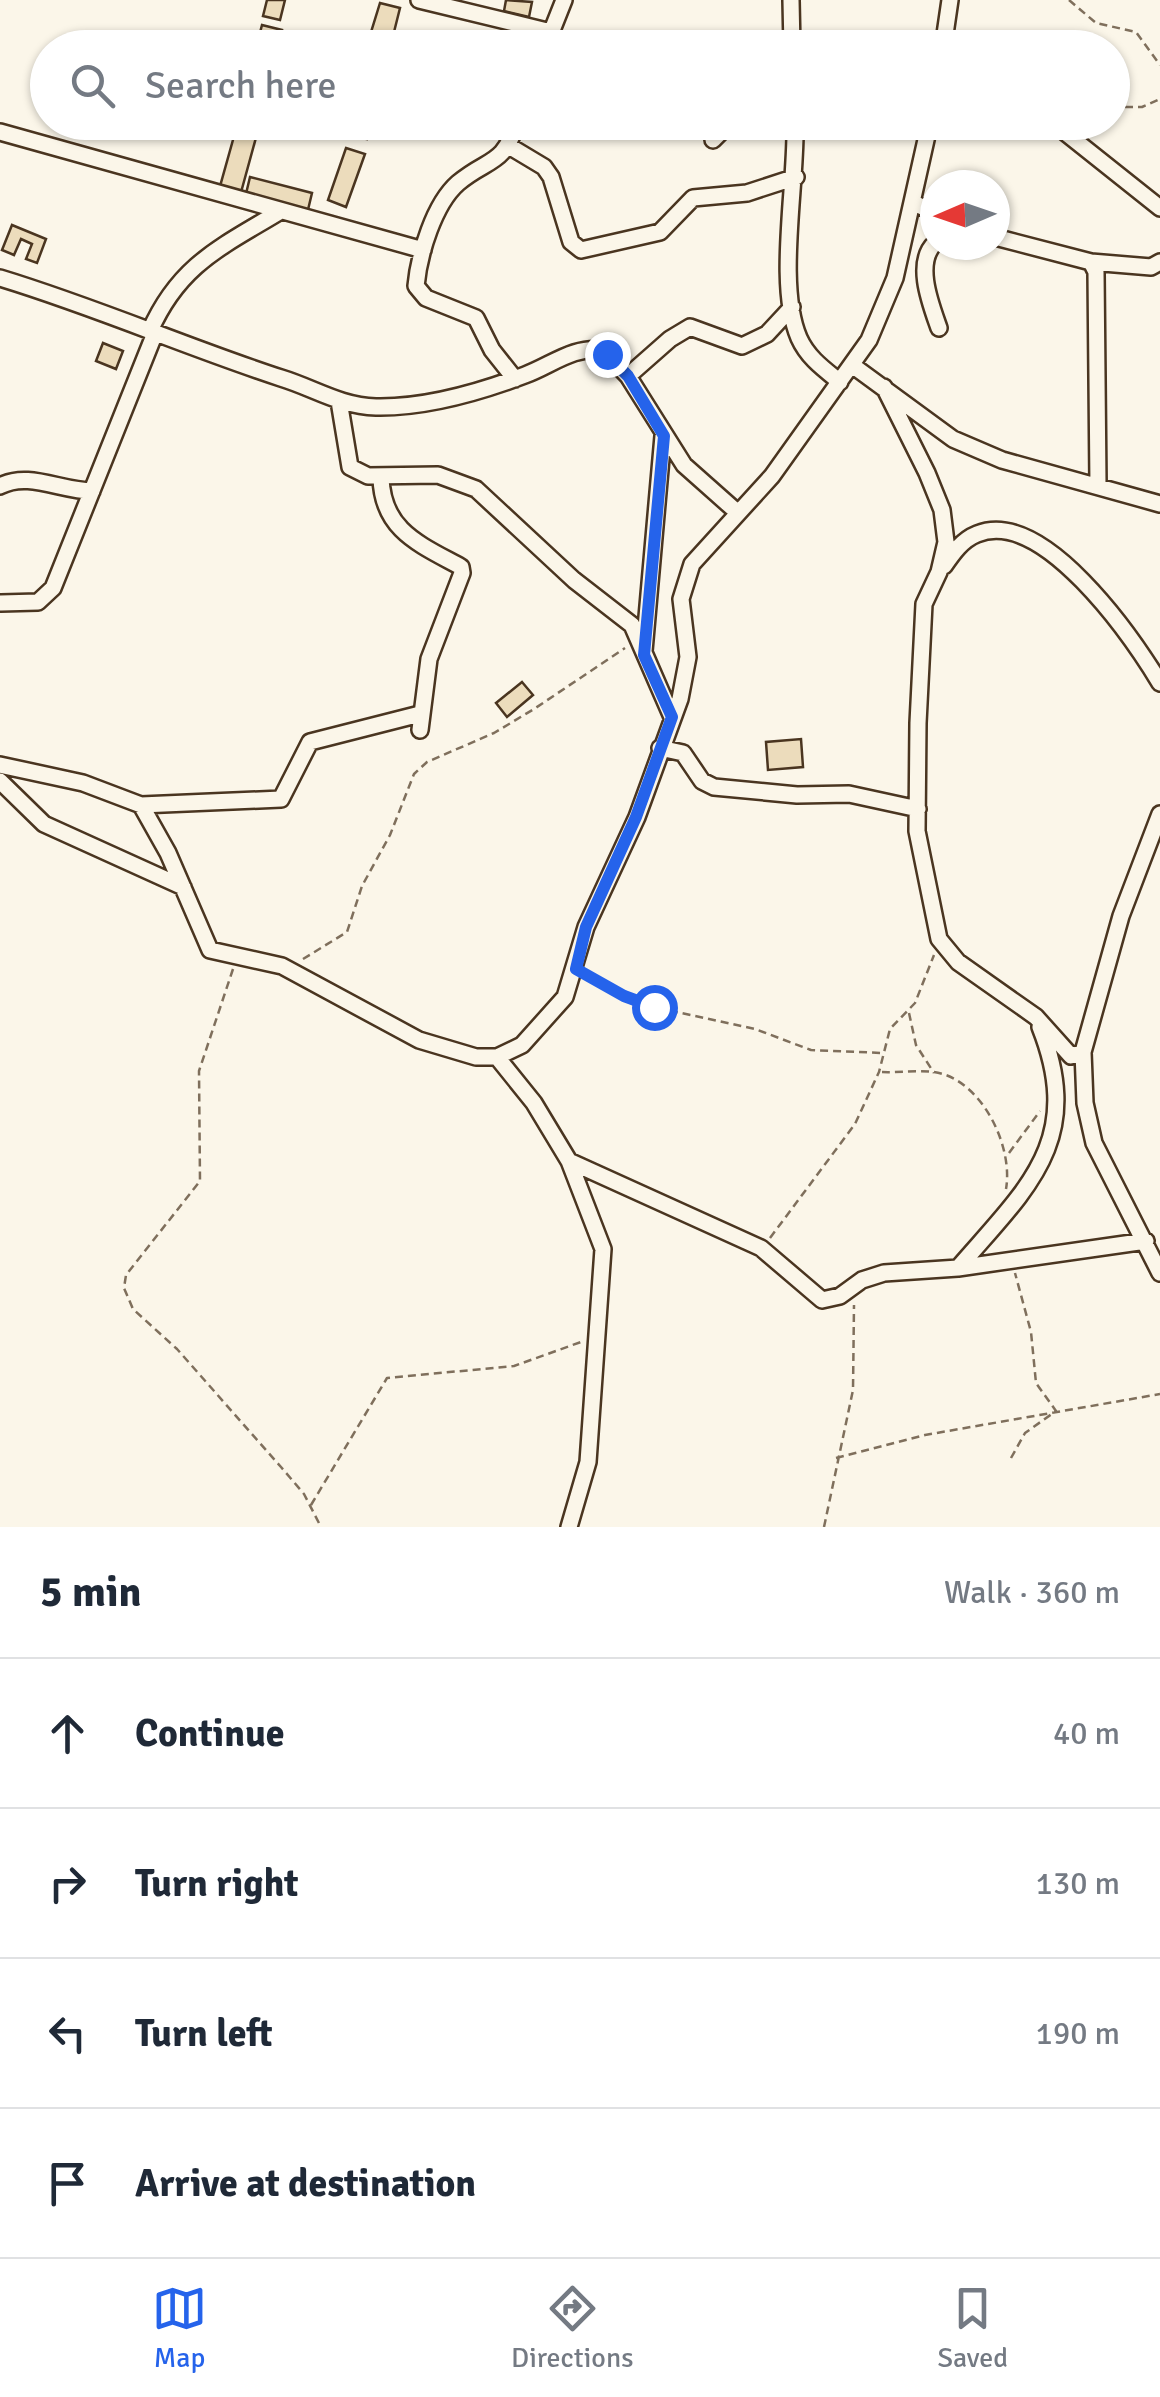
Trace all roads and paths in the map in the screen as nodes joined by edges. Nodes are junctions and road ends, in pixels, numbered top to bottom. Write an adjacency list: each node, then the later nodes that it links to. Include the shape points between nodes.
1 (419, 0): 6 (street)
2 (564, 0): 7 (street)
3 (791, 0): 8 (street)
4 (950, 0): 9 (street)
5 (1068, 0): 10 (path, via 1096,22)
6 (516, 30)
7 (552, 30)
8 (792, 30)
9 (946, 30)
10 (1128, 30)
11 (1130, 30): 12 (path)
12 (1160, 65)
13 (1160, 99): 14 (path)
14 (1130, 107)
15 (0, 132): 25 (street)
16 (511, 140): 20 (street)
17 (796, 140): 21 (street)
18 (926, 140): 22 (street)
19 (1075, 140): 24 (street)
20 (509, 146): 21 (street, via 544,167 581,250 660,232 693,198 747,193); 27 (street, via 496,162 456,184)
21 (796, 176): 32 (street)
22 (914, 203): 23 (street); 35 (street, via 887,299)
23 (920, 206)
24 (1160, 208)
25 (279, 212): 27 (street); 34 (street, via 183,275)
26 (1010, 241): 29 (street)
27 (423, 250): 37 (street, via 418,292 476,318)
28 (927, 260): 33 (street)
29 (1092, 262): 30 (street, via 1151,268); 43 (street, via 1099,310)
30 (1160, 262)
31 (0, 278): 34 (street)
32 (792, 307): 36 (street, via 767,334 742,346 698,328 682,330); 38 (street, via 798,336 814,362)
33 (939, 328)
34 (153, 332): 40 (street); 45 (street)
35 (852, 365): 38 (street); 39 (street)
36 (628, 376): 37 (street, via 603,350 590,349); 41 (street)
37 (515, 378): 40 (street, via 398,406)
38 (840, 382): 47 (street, via 772,476)
39 (884, 387): 43 (street, via 953,439 1002,460); 48 (street, via 942,510 946,542)
40 (339, 402): 42 (street, via 350,467)
41 (664, 436): 47 (street, via 702,486); 51 (street)
42 (380, 477): 50 (street, via 438,475 476,489 632,624); 57 (street, via 390,520 462,573 429,659 420,722 310,742 281,799)
43 (1098, 484): 46 (street)
44 (0, 486): 45 (street, via 19,478)
45 (92, 492): 49 (street, via 44,600)
46 (1160, 504)
47 (737, 512): 53 (street, via 685,580 686,682)
48 (939, 572): 52 (street, via 979,533 1026,539 1110,607); 58 (street, via 924,604)
49 (1, 603)
50 (637, 638): 51 (street); 63 (path, via 494,733 414,774 347,932)
51 (644, 655): 53 (street)
52 (1160, 682)
53 (672, 717): 54 (street)
54 (660, 748): 58 (street, via 684,753 702,782 714,787 849,794); 64 (street, via 586,927)
55 (0, 764): 57 (street)
56 (0, 782): 60 (street, via 44,824)
57 (141, 805): 60 (street)
58 (918, 809): 61 (street)
59 (1160, 814): 67 (street, via 1121,916)
60 (182, 886): 62 (street, via 204,943)
61 (938, 939): 65 (path); 66 (street, via 958,962)
62 (236, 958): 63 (street); 87 (path, via 199,1070 200,1182 134,1264 124,1288 133,1309 177,1349)
63 (282, 966): 69 (street, via 387,1026)
64 (576, 969): 68 (path, via 654,1007 756,1029 811,1050); 69 (street, via 550,1019)
65 (908, 1012): 68 (path, via 890,1029); 71 (path, via 916,1044)
66 (1036, 1017): 67 (street, via 1072,1056); 72 (street)
67 (1082, 1052): 76 (street, via 1094,1142)
68 (883, 1053): 70 (path)
69 (496, 1058): 74 (street)
70 (878, 1072): 71 (path); 77 (path, via 829,1164)
71 (934, 1073): 73 (path, via 971,1095)
72 (1055, 1088): 73 (path); 79 (street, via 1046,1156 1030,1186)
73 (1008, 1154): 75 (path)
74 (569, 1161): 77 (street); 82 (street, via 603,1249)
75 (1006, 1190)
76 (1146, 1242): 78 (street); 80 (street)
77 (761, 1248): 81 (street, via 822,1300)
78 (1011, 1260): 79 (street); 84 (path, via 1031,1332 1036,1384)
79 (958, 1268): 81 (street)
80 (1160, 1273)
81 (862, 1280): 85 (path, via 851,1320 853,1390)
82 (599, 1334): 87 (path, via 514,1366 387,1378); 89 (street, via 588,1462)
83 (1160, 1394): 84 (path)
84 (1056, 1411): 85 (path); 86 (path, via 1025,1433)
85 (836, 1458): 90 (path)
86 (1012, 1458)
87 (310, 1506): 88 (path)
88 (321, 1527)
89 (569, 1527)
90 (824, 1527)

